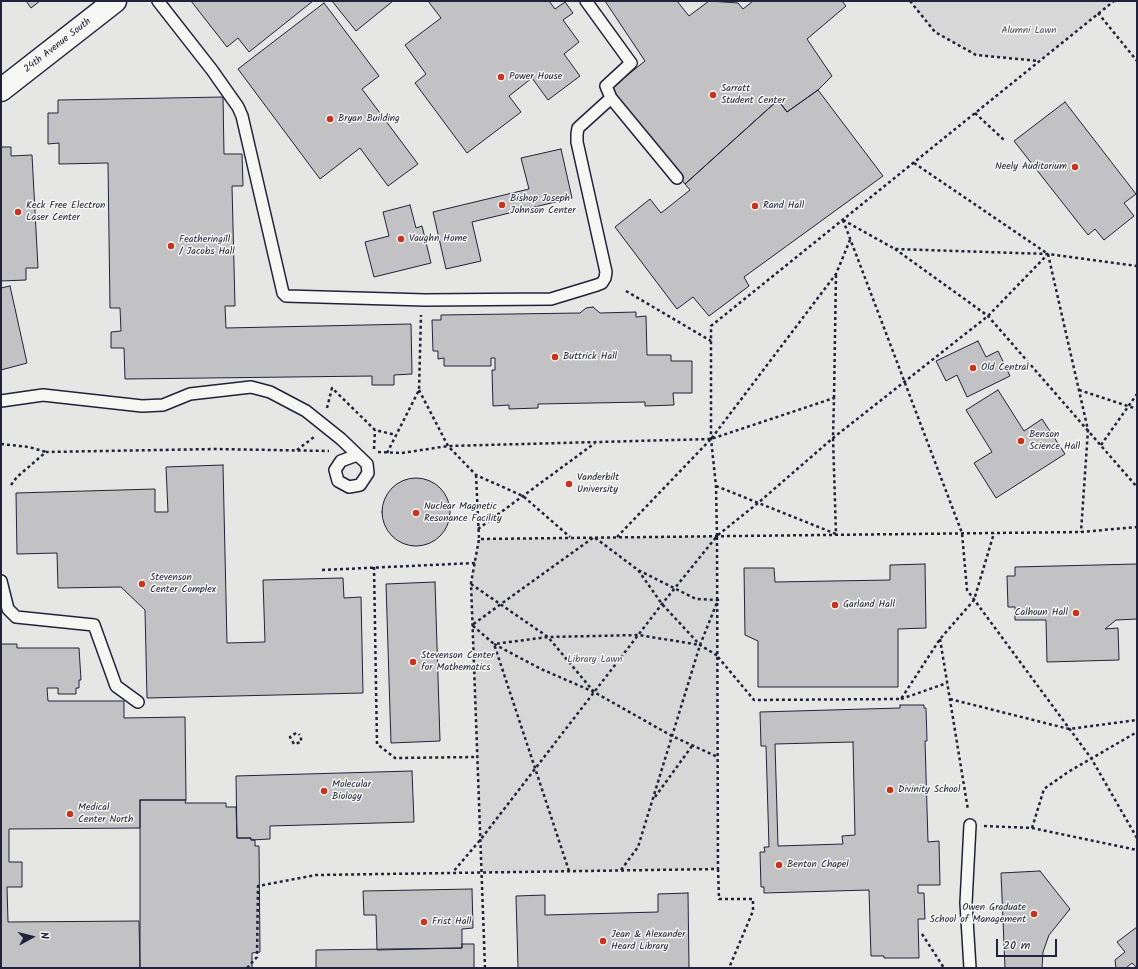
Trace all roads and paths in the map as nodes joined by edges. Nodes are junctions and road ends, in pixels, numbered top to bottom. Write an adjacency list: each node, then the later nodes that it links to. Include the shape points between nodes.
1 (115, 1): 9 (street, 24th Avenue South)
2 (158, 1): 10 (lane, via 212,70 242,116 281,289 286,296 425,300 551,299 602,283 606,272 577,134 578,128)
3 (586, 1): 10 (lane, via 631,63 606,86)
4 (910, 1): 7 (path, via 935,32 976,55)
5 (1114, 1): 6 (path)
6 (1098, 13): 7 (path); 8 (path)
7 (1039, 61): 11 (path)
8 (1137, 61)
9 (1, 90)
10 (611, 98): 14 (lane)
11 (975, 113): 12 (path); 13 (path)
12 (1004, 140)
13 (914, 163): 15 (path); 18 (path)
14 (677, 178)
15 (843, 220): 16 (path); 17 (path); 24 (path, via 711,326)
16 (850, 239): 20 (path); 25 (path)
17 (895, 249): 18 (path); 23 (path)
18 (1048, 254): 19 (path); 23 (path); 27 (path)
19 (1137, 266)
20 (836, 274): 29 (path); 36 (path)
21 (626, 291): 24 (path)
22 (421, 310): 26 (path)
23 (988, 316): 25 (path); 34 (path)
24 (712, 341): 36 (path)
25 (904, 381): 35 (path); 53 (path)
26 (419, 390): 40 (path); 43 (path)
27 (1079, 390): 31 (path); 34 (path)
28 (1137, 394): 31 (path)
29 (834, 398): 35 (path); 36 (path)
30 (1, 401): 42 (lane, via 43,395 142,406 163,405 190,394 251,387 270,392 306,411)
31 (1129, 407): 32 (path); 39 (path)
32 (1137, 409)
33 (375, 430): 43 (path, via 373,452)
34 (1088, 430): 39 (path); 52 (path)
35 (833, 438): 49 (path); 55 (path)
36 (711, 439): 37 (path); 46 (path); 59 (path)
37 (596, 442): 40 (path); 48 (path)
38 (1, 444): 41 (path, via 29,446)
39 (1100, 445): 47 (path)
40 (448, 446): 43 (path); 44 (path)
41 (46, 452): 42 (path, via 215,449); 45 (path)
42 (355, 453)
43 (387, 453)
44 (476, 474): 48 (path); 51 (path)
45 (11, 485)
46 (716, 486): 49 (path); 56 (path)
47 (1137, 487)
48 (523, 496): 51 (path); 57 (path)
49 (758, 503): 55 (path); 56 (path)
50 (1137, 527): 52 (path)
51 (478, 529): 60 (path)
52 (1081, 532): 54 (path)
53 (962, 533): 54 (path); 55 (path); 69 (path, via 967,590)
54 (994, 533): 69 (path)
55 (836, 534): 56 (path)
56 (717, 536): 59 (path); 67 (path); 68 (path)
57 (570, 537): 58 (path); 60 (path)
58 (594, 537): 59 (path); 64 (path); 70 (path)
59 (617, 537)
60 (479, 539): 61 (path)
61 (475, 563): 62 (path); 66 (path)
62 (374, 567): 63 (path); 90 (path, via 377,744 395,758)
63 (322, 570)
64 (638, 570): 67 (path); 71 (path)
65 (1, 581): 83 (lane, via 8,609 16,617 94,625 116,686)
66 (471, 583): 70 (path); 72 (path)
67 (676, 588): 68 (path, via 696,599); 71 (path)
68 (718, 600): 77 (path); 78 (path)
69 (974, 600): 75 (path); 85 (path)
70 (500, 603): 72 (path); 74 (path)
71 (662, 604): 73 (path); 77 (path)
72 (472, 625): 76 (path); 90 (path)
73 (639, 635): 74 (path); 77 (path); 80 (path)
74 (548, 637): 76 (path); 80 (path)
75 (940, 639): 79 (path); 81 (path)
76 (494, 644): 80 (path, via 540,669); 93 (path)
77 (700, 645): 78 (path); 88 (path)
78 (718, 656): 81 (path, via 754,700); 91 (path)
79 (947, 682): 81 (path); 82 (path)
80 (594, 692): 88 (path); 93 (path)
81 (901, 699)
82 (950, 699): 85 (path); 95 (path)
83 (138, 702)
84 (1137, 720): 85 (path)
85 (1069, 729): 92 (path)
86 (1137, 732): 92 (path)
87 (297, 733): 87 (path, via 290,737 294,744 300,742 301,737)
88 (672, 736): 89 (path); 94 (path)
89 (692, 746): 91 (path); 94 (path)
90 (478, 757): 98 (path)
91 (718, 757): 100 (path)
92 (1091, 758): 96 (path, via 1044,789); 97 (path)
93 (535, 770): 98 (path); 102 (path)
94 (654, 798): 101 (path, via 638,847)
95 (970, 825): 96 (path); 110 (lane, via 966,903)
96 (1032, 828): 99 (path)
97 (1137, 838)
98 (481, 839): 103 (path); 104 (path)
99 (1137, 850)
100 (718, 868): 101 (path); 108 (path, via 719,900 753,899 753,911)
101 (621, 870): 102 (path)
102 (569, 871): 104 (path)
103 (453, 872): 104 (path); 106 (path, via 316,874 258,886 257,957)
104 (482, 872): 107 (path)
105 (922, 934): 109 (path)
106 (247, 968)
107 (485, 968)
108 (729, 968)
109 (944, 968)
110 (970, 968)

